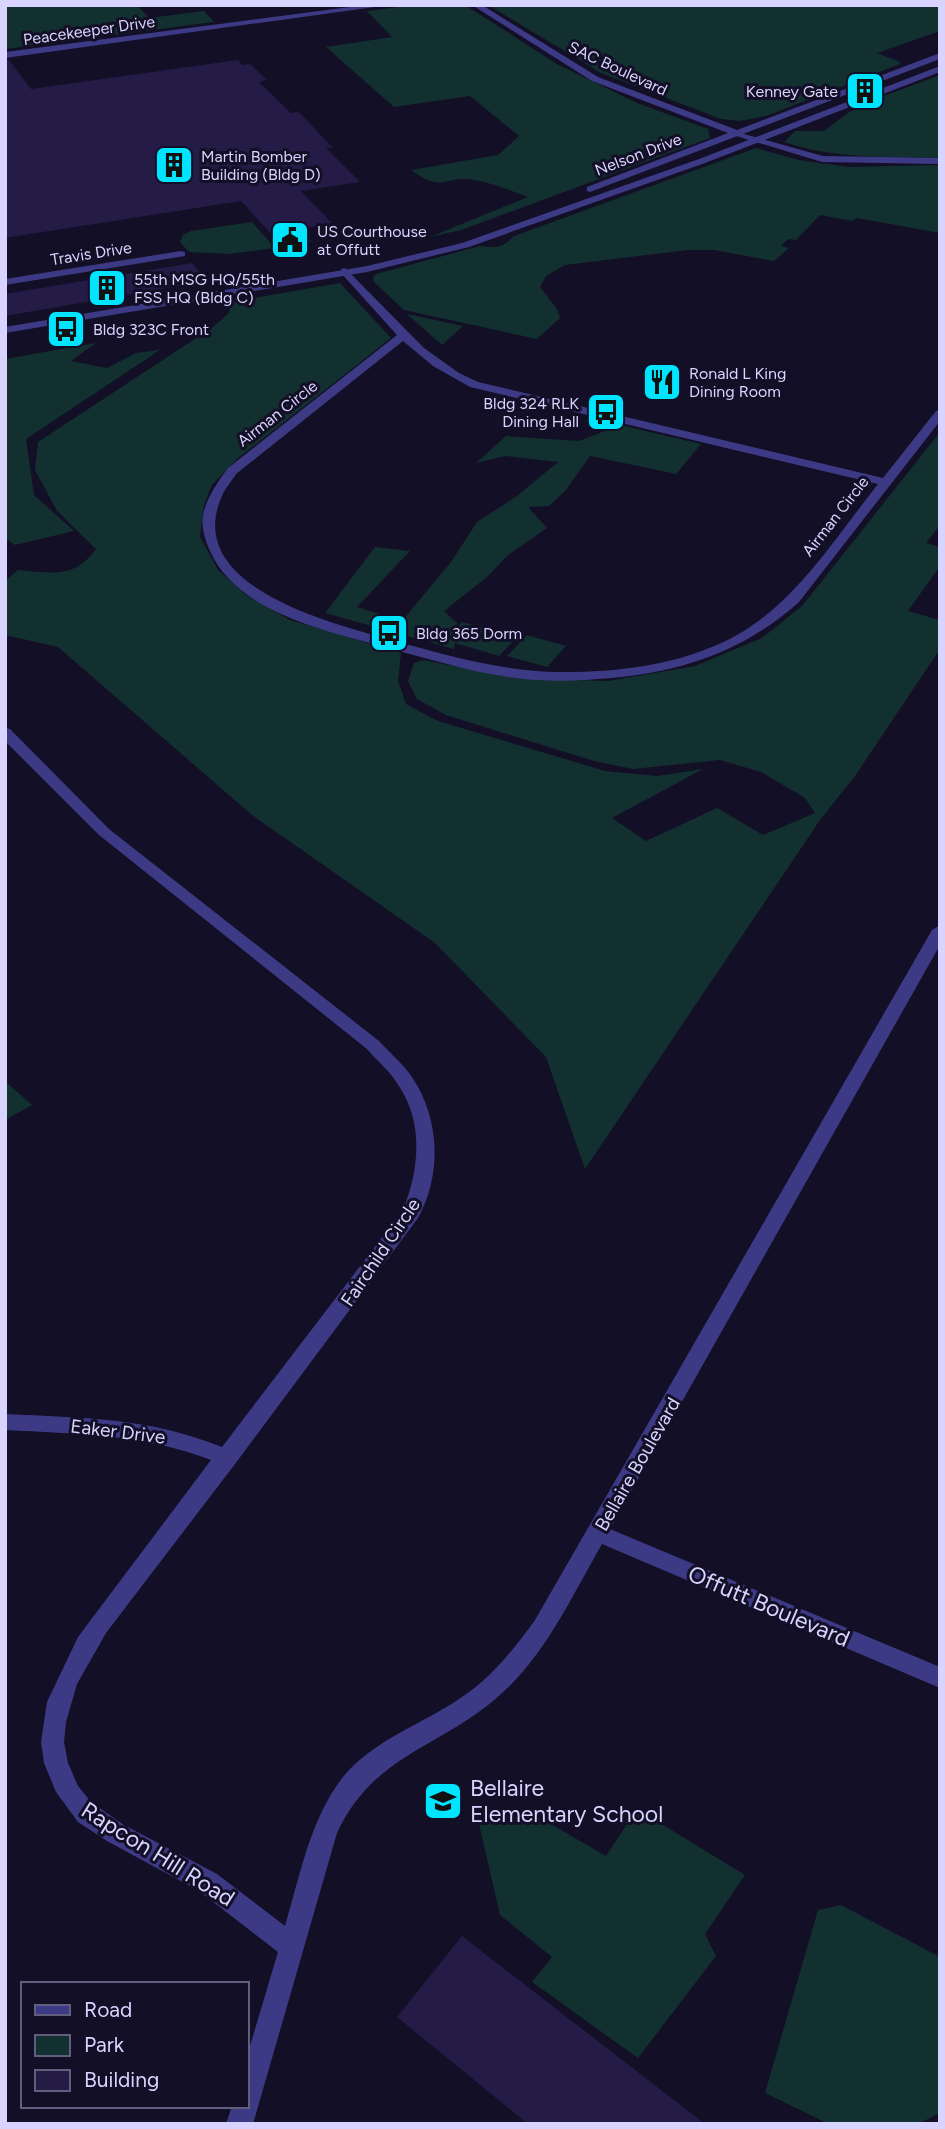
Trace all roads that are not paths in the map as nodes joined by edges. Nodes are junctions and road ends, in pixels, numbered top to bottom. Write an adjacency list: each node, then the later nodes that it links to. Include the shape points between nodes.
1 (385, 5): 3 (street, Peacekeeper Drive)
2 (476, 5): 6 (street, SAC Boulevard, via 595,79)
3 (5, 55)
4 (940, 56): 6 (street, Nelson Drive)
5 (940, 69): 7 (street, Nelson Drive)
6 (736, 133): 7 (street, SAC Boulevard); 10 (street, Nelson Drive, via 471,233)
7 (757, 140): 8 (street, SAC Boulevard, via 822,159); 10 (street, Nelson Drive, via 496,235 394,263)
8 (940, 161)
9 (181, 254): 11 (street, Travis Drive)
10 (345, 271): 12 (street, Nelson Drive); 13 (street)
11 (5, 282)
12 (5, 330)
13 (404, 335): 15 (street, Airman Circle, via 437,367 474,385); 15 (street, Airman Circle, via 232,471 217,491 208,518 218,556 240,582 296,616 415,652 505,672 582,676 668,665 739,641 772,620)
14 (940, 413): 15 (street)
15 (884, 482)
16 (5, 732): 19 (street, Fairchild Circle, via 104,832 373,1045 406,1082 422,1116 427,1146 424,1185 411,1213)
17 (936, 943): 20 (street, Bellaire Boulevard)
18 (5, 1422): 19 (street, Eaker Drive, via 121,1428 180,1439)
19 (228, 1458): 21 (street, Fairchild Circle)
20 (598, 1533): 22 (street, Offutt Boulevard); 23 (street, Bellaire Boulevard, via 515,1666 448,1720 389,1753 360,1776 338,1804 325,1833)
21 (98, 1626): 23 (street, Rapcon Hill Road, via 73,1664 55,1709 51,1745 72,1800 91,1817 237,1902)
22 (940, 1678)
23 (293, 1948): 24 (street, Bellaire Boulevard)
24 (248, 2097)

